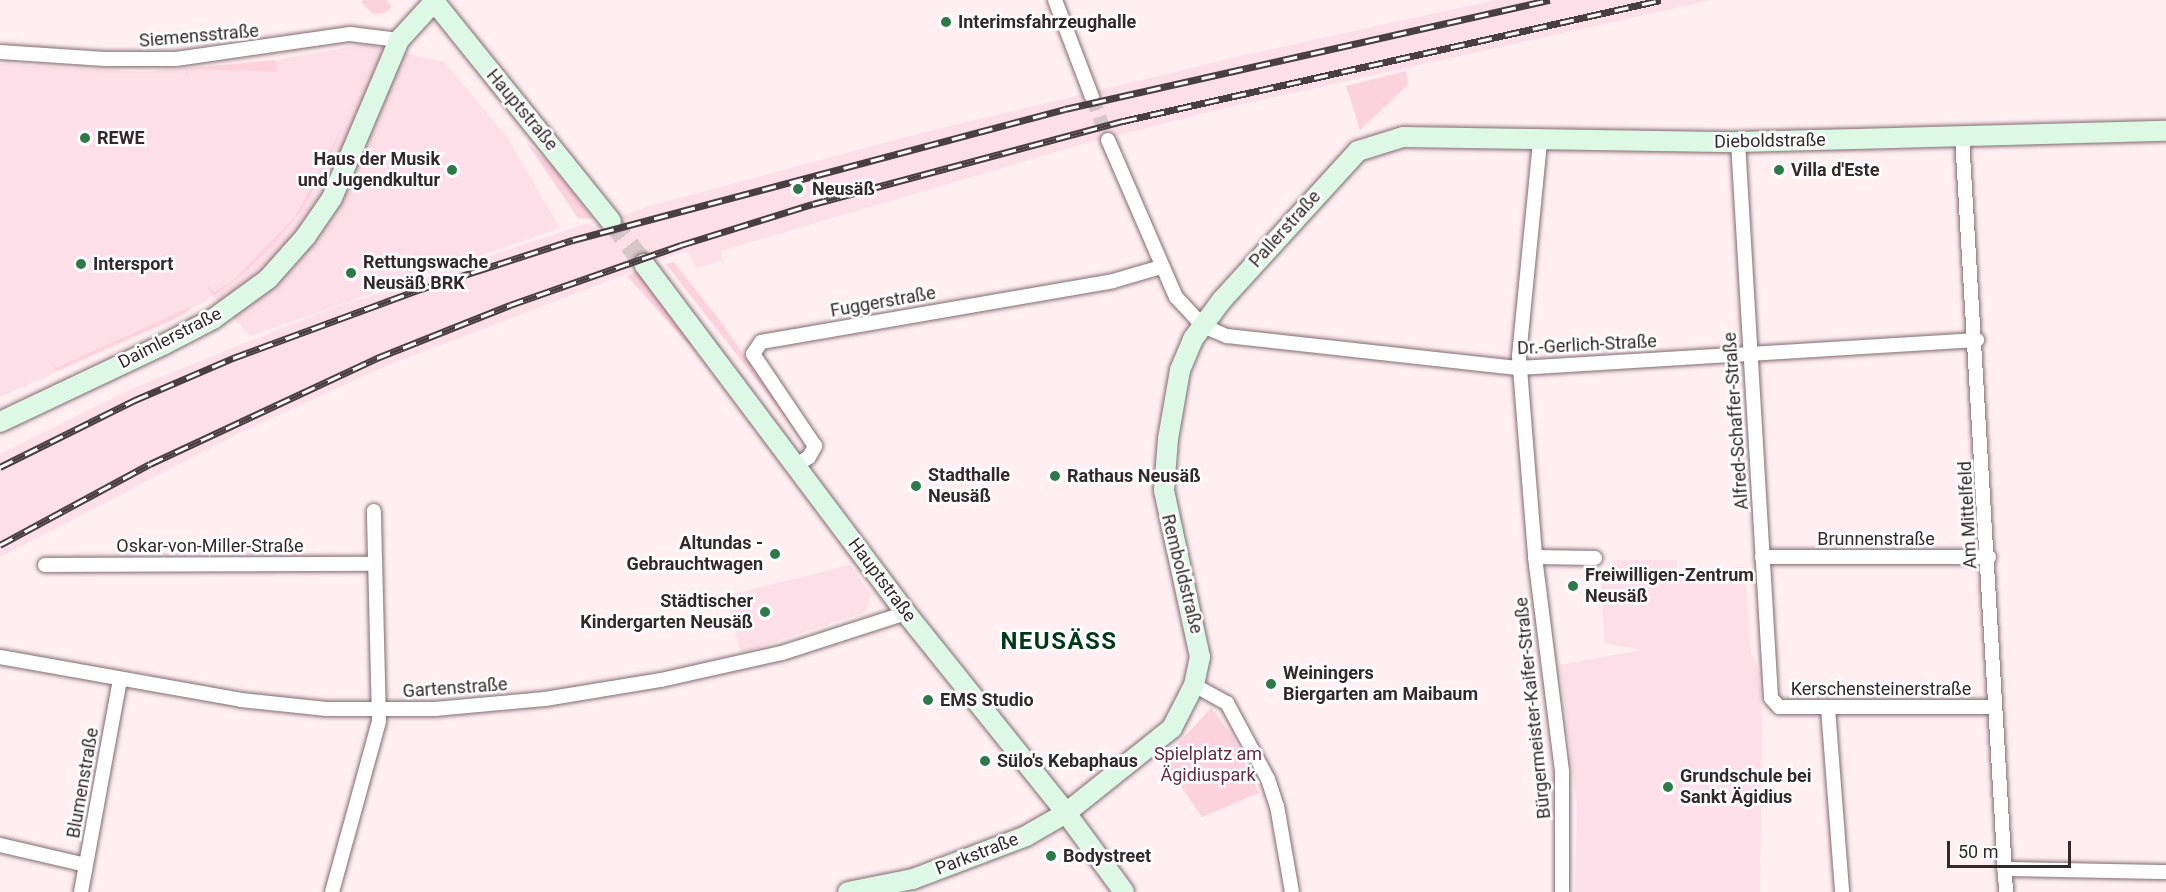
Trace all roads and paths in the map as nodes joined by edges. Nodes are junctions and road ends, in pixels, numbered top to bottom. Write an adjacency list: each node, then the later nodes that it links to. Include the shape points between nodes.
1 (1055, 0): 5 (street)
2 (434, 1): 3 (street, Daimlerstraße); 12 (street, Hauptstraße)
3 (399, 40): 4 (street, Siemensstraße, via 350,34 176,59); 19 (street, Daimlerstraße, via 332,198 306,236 268,279 213,319)
4 (0, 52)
5 (1092, 97)
6 (2166, 131): 7 (street, Dieboldstraße)
7 (1962, 137): 10 (street, Dieboldstraße); 16 (street, Am Mittelfeld)
8 (1108, 140): 14 (street)
9 (1540, 142): 10 (street, Dieboldstraße); 11 (street, Dieboldstraße, via 1403,137); 18 (street, Bürgermeister-Kaifer-Straße)
10 (1738, 142): 17 (street, Alfred-Schaffer-Straße)
11 (1375, 143): 15 (street, Pallerstraße, via 1350,157)
12 (611, 221)
13 (644, 264): 20 (street, Hauptstraße)
14 (1161, 267): 15 (street, via 1184,308); 20 (street, Fuggerstraße, via 1113,281 778,339 755,347 753,354 815,446 809,457)
15 (1203, 326): 18 (street, Dr.-Gerlich-Straße, via 1242,340); 31 (street, Remboldstraße, via 1180,370 1164,481 1167,514 1199,641)
16 (1977, 340): 17 (street, Dr.-Gerlich-Straße); 24 (street, Am Mittelfeld)
17 (1750, 354): 18 (street, Dr.-Gerlich-Straße); 23 (street, Alfred-Schaffer-Straße)
18 (1519, 368): 22 (street, Bürgermeister-Kaifer-Straße)
19 (0, 422)
20 (797, 465): 28 (street, Hauptstraße)
21 (375, 511): 26 (street)
22 (1535, 557): 25 (street); 47 (street, Bürgermeister-Kaifer-Straße, via 1562,772)
23 (1762, 557): 24 (street, Brunnenstraße); 32 (street, Alfred-Schaffer-Straße)
24 (1989, 557): 33 (street, Am Mittelfeld)
25 (1595, 558)
26 (375, 564): 27 (street, Oskar-von-Miller-Straße); 35 (street)
27 (45, 565)
28 (906, 613): 35 (street, Gartenstraße, via 782,653 628,686 499,704); 36 (street, Hauptstraße)
29 (0, 657): 30 (street, Gartenstraße)
30 (120, 680): 35 (street, Gartenstraße, via 241,700); 38 (street, Blumenstraße)
31 (1194, 684): 36 (street, Remboldstraße, via 1181,715 1162,740); 46 (street, via 1227,703 1268,779)
32 (1771, 698): 34 (street, Kerschensteinerstraße, via 1779,707)
33 (1994, 707): 34 (street, Kerschensteinerstraße); 39 (street, Am Mittelfeld)
34 (1828, 708): 48 (street)
35 (379, 711): 43 (street)
36 (1066, 813): 41 (street, Parkstraße, via 1026,836); 45 (street, Hauptstraße)
37 (0, 845): 38 (street)
38 (86, 865): 42 (street, Blumenstraße)
39 (2004, 868): 40 (street); 49 (street, Am Mittelfeld)
40 (2166, 872)
41 (914, 885): 44 (street, Parkstraße)
42 (81, 892)
43 (332, 892)
44 (848, 892)
45 (1124, 892)
46 (1293, 892)
47 (1562, 892)
48 (1842, 892)
49 (2006, 892)

